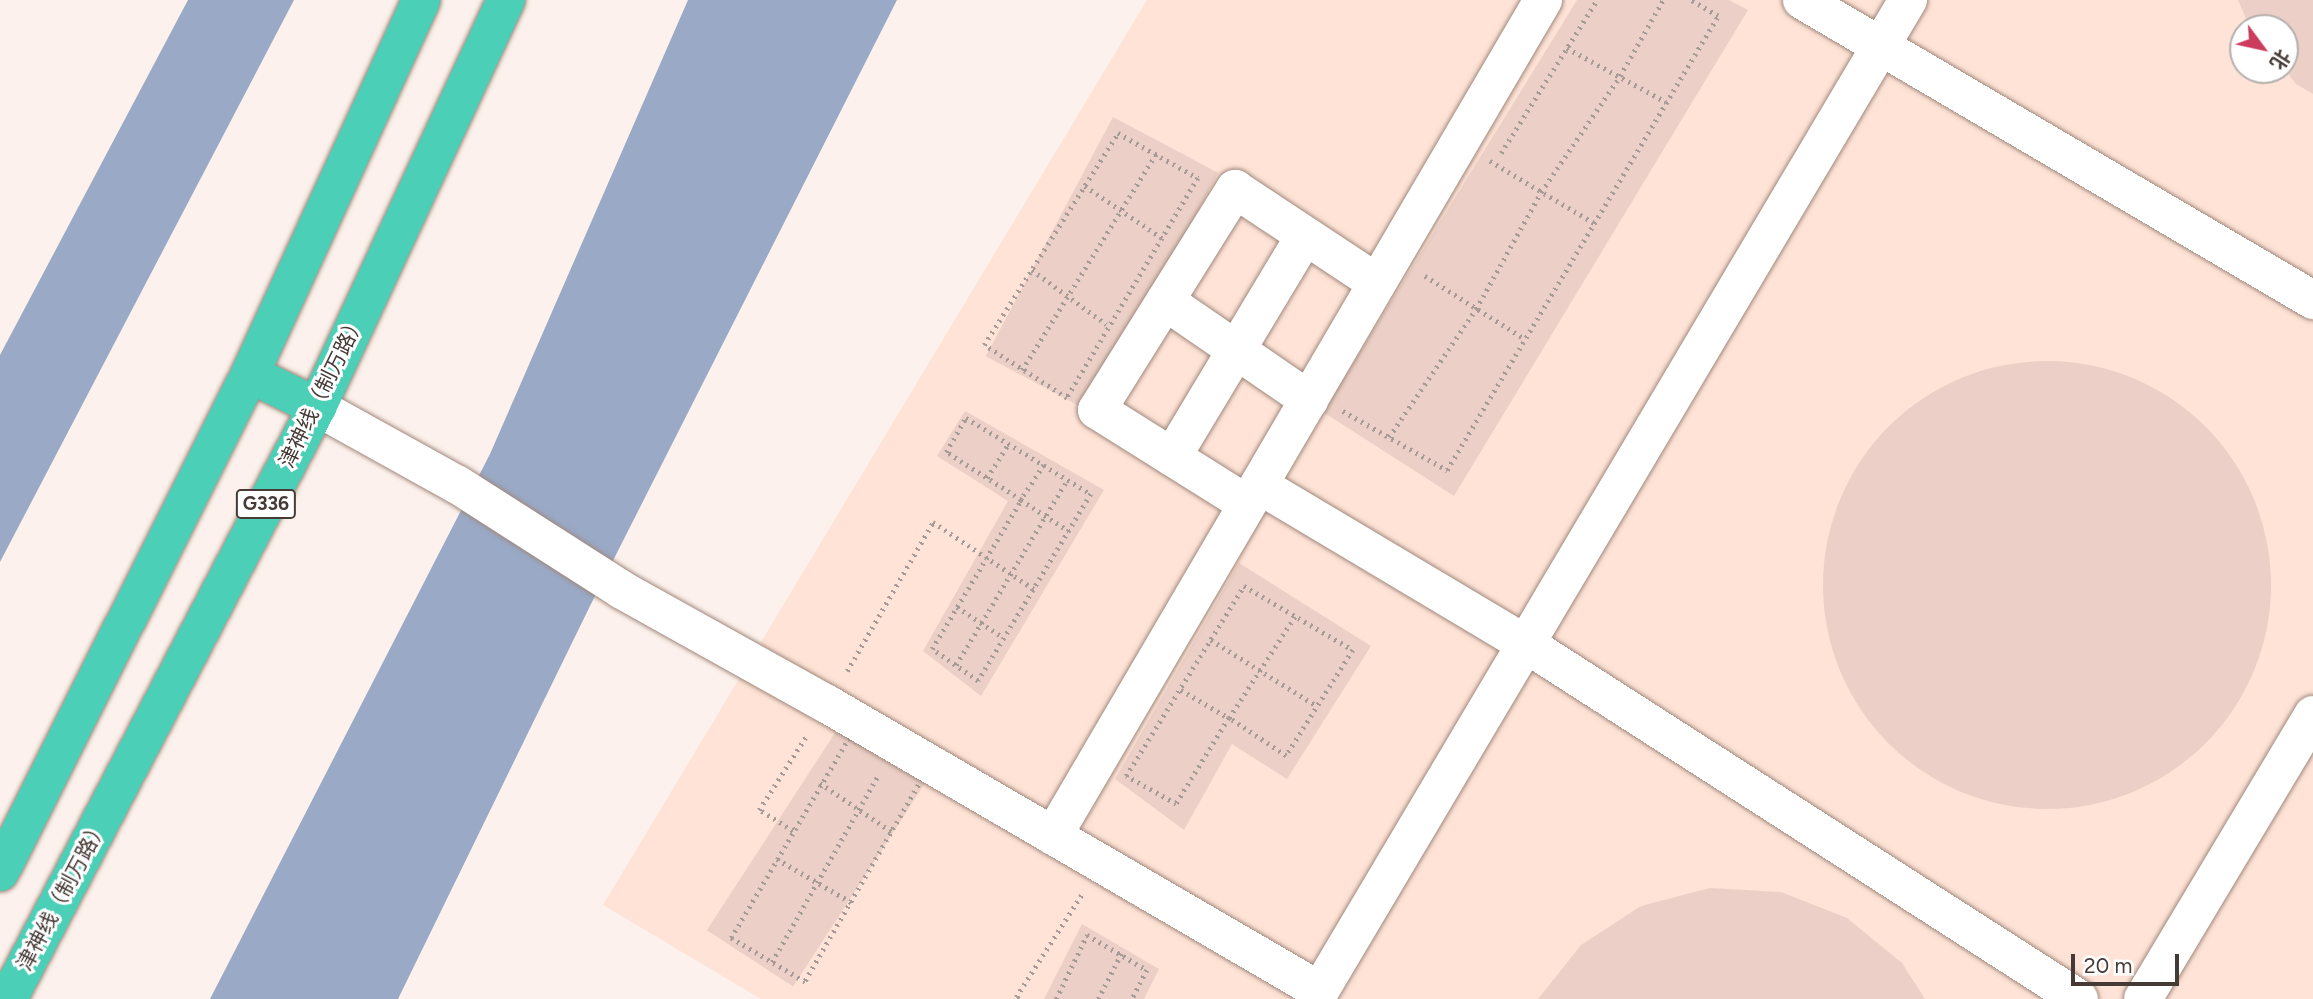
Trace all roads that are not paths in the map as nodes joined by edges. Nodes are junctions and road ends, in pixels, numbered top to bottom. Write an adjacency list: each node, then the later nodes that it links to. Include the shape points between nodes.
1 (421, 0): 12 (highway)
2 (506, 0): 14 (highway, 津神线（制万路） / G336)
3 (1543, 0): 8 (street)
4 (1802, 0): 6 (street)
5 (1908, 0): 6 (street)
6 (1881, 46): 9 (street); 17 (street)
7 (1305, 236): 8 (street); 10 (street, via 1235,189); 11 (street)
8 (1377, 283): 13 (street)
9 (2313, 300)
10 (1164, 301): 11 (street); 15 (street, via 1097,410)
11 (1236, 352): 13 (street); 15 (street)
12 (250, 374): 14 (highway); 20 (highway)
13 (1324, 404): 16 (street)
14 (317, 407): 19 (street, via 458,485 622,590); 22 (highway, 津神线（制万路） / G336)
15 (1172, 457): 16 (street)
16 (1253, 495): 17 (street); 19 (street, via 1196,629)
17 (1526, 644): 21 (street); 23 (street)
18 (2313, 715): 24 (street)
19 (1053, 836): 21 (street)
20 (0, 872)
21 (1318, 995)
22 (8, 999)
23 (2079, 999)
24 (2143, 999)

